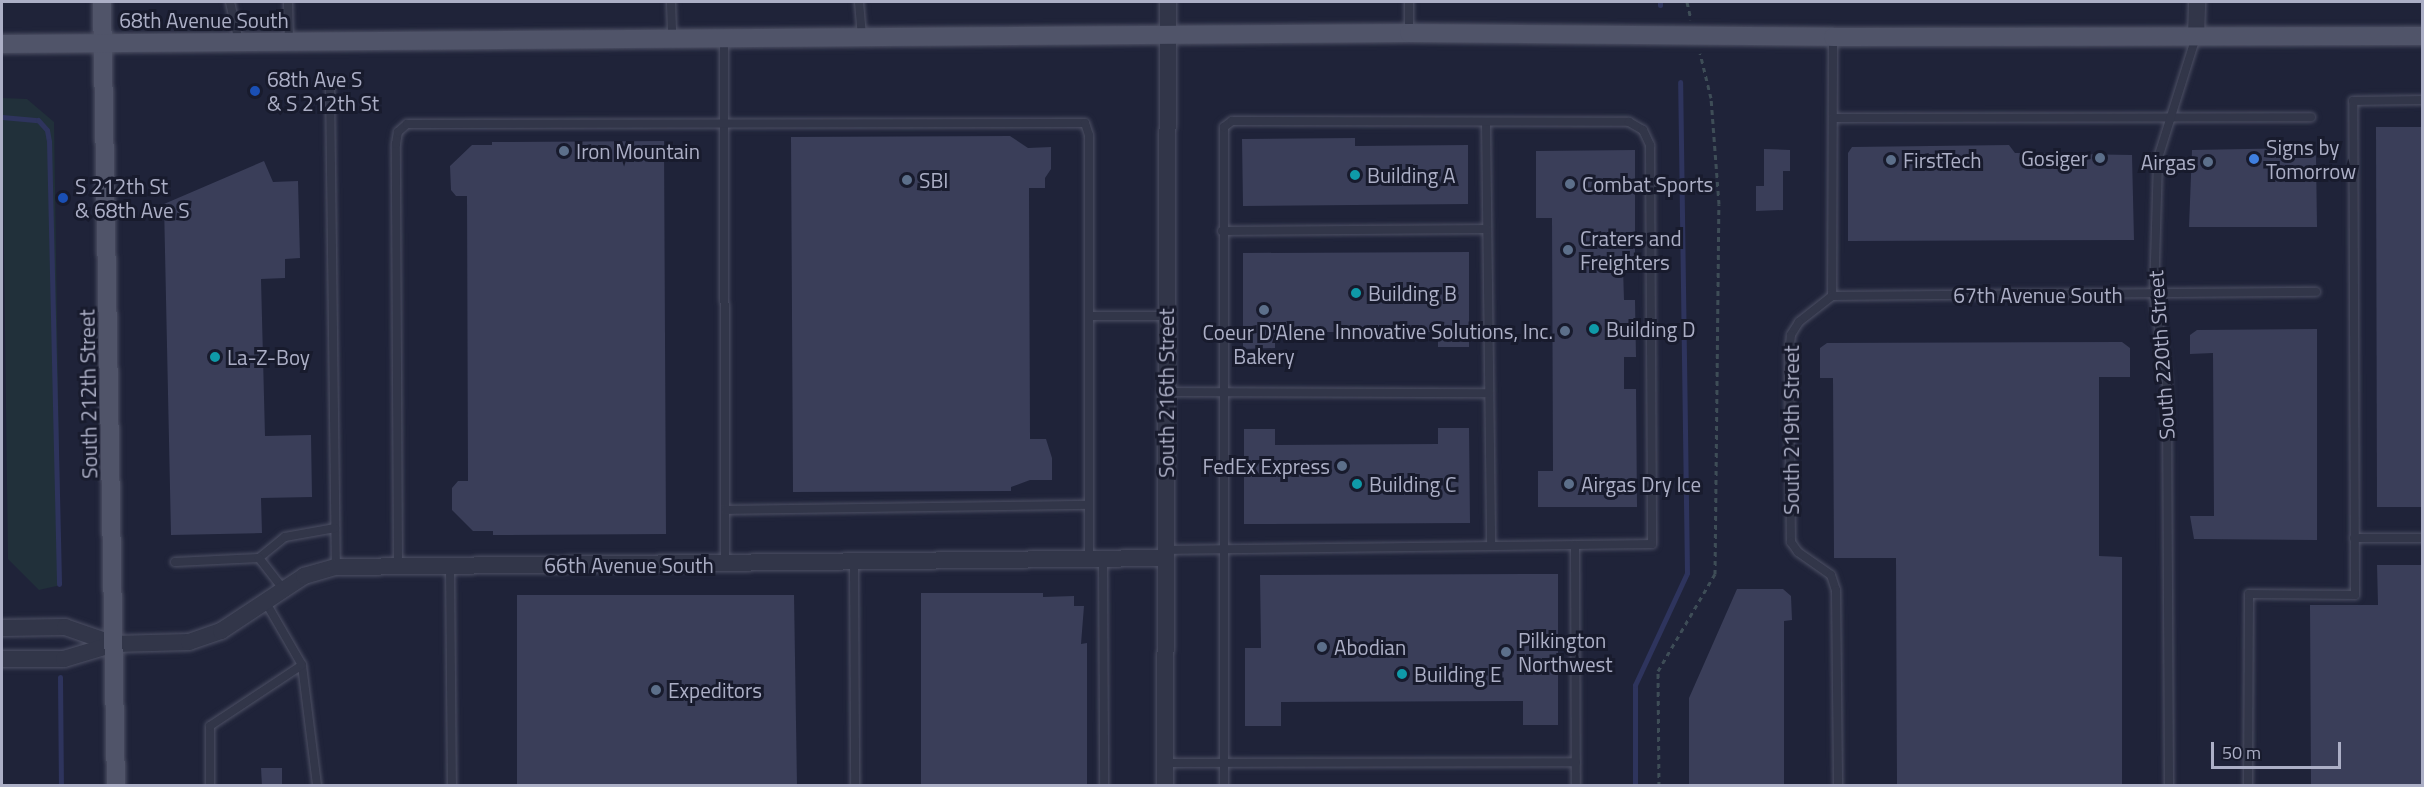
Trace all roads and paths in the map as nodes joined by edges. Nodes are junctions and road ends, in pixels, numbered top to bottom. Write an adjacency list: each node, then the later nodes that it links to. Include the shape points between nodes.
1 (102, 2): 21 (main road, South 212th Street)
2 (230, 2): 19 (lane)
3 (288, 2): 20 (lane)
4 (671, 2): 18 (lane)
5 (860, 2): 15 (lane)
6 (1168, 2): 11 (street, South 216th Street)
7 (1409, 2): 10 (lane)
8 (1687, 2): 13 (path)
9 (2197, 2): 12 (street, South 220th Street)
10 (1409, 33): 11 (main road, 68th Avenue South); 13 (main road, 68th Avenue South)
11 (1168, 35): 15 (main road, 68th Avenue South); 36 (street, South 216th Street)
12 (2196, 35): 14 (main road, 68th Avenue South); 17 (main road, 68th Avenue South); 25 (lane, South 220th Street)
13 (1695, 36): 17 (main road, 68th Avenue South); 75 (path, via 1711,98 1719,204 1715,574 1658,671)
14 (2422, 36)
15 (862, 37): 16 (main road, 68th Avenue South)
16 (724, 38): 18 (main road, 68th Avenue South); 29 (lane)
17 (1833, 38): 27 (lane)
18 (672, 39): 20 (main road, 68th Avenue South)
19 (239, 42): 20 (main road, 68th Avenue South); 21 (main road, 68th Avenue South)
20 (289, 42)
21 (103, 43): 22 (main road, 68th Avenue South); 60 (main road, South 212th Street)
22 (2, 44)
23 (330, 87): 42 (lane)
24 (2422, 100): 43 (lane, via 2353,101)
25 (2168, 117): 26 (lane); 27 (lane); 33 (lane, South 220th Street, via 2158,158)
26 (2311, 117)
27 (1833, 118): 34 (lane)
28 (1486, 122): 30 (lane); 31 (lane, via 1232,121 1224,127 1222,140); 45 (lane, via 1629,122 1643,130 1650,145 1652,544)
29 (724, 123): 35 (lane, via 1085,123 1089,135); 41 (lane); 56 (lane, via 407,124 398,132)
30 (1487, 230): 31 (lane); 39 (lane)
31 (1222, 231): 38 (lane)
32 (2316, 292): 33 (lane, 67th Avenue South)
33 (2154, 295): 34 (lane, 67th Avenue South); 77 (lane, South 220th Street, via 2167,380)
34 (1832, 296): 76 (lane, South 219th Street, via 1799,322 1791,335 1791,542 1798,552 1831,575 1836,590)
35 (1089, 316): 36 (lane); 40 (lane)
36 (1166, 316): 37 (street, South 216th Street)
37 (1166, 392): 38 (lane); 48 (street, South 216th Street)
38 (1222, 392): 39 (lane); 47 (lane)
39 (1489, 393): 46 (lane)
40 (1089, 505): 41 (lane); 50 (lane)
41 (725, 510): 53 (lane)
42 (335, 528): 49 (lane, via 285,537); 55 (lane)
43 (2354, 538): 44 (lane); 78 (lane, via 2355,595 2249,594)
44 (2422, 538)
45 (1575, 545): 46 (lane); 63 (lane)
46 (1491, 546): 47 (lane)
47 (1222, 549): 48 (lane); 65 (lane)
48 (1165, 554): 50 (street, 66th Avenue South); 64 (street, South 216th Street)
49 (259, 558): 51 (lane); 57 (lane)
50 (1096, 559): 52 (street, 66th Avenue South); 71 (lane)
51 (175, 562)
52 (854, 563): 53 (street, 66th Avenue South); 70 (lane)
53 (725, 564): 54 (street, 66th Avenue South)
54 (450, 566): 56 (street, 66th Avenue South); 69 (lane)
55 (336, 567): 56 (street, 66th Avenue South); 57 (street, 66th Avenue South, via 320,569)
56 (398, 567)
57 (283, 589): 58 (street, 66th Avenue South)
58 (265, 601): 60 (street, 66th Avenue South, via 206,637 189,642); 62 (lane)
59 (2, 628): 60 (street, 66th Avenue South, via 65,627)
60 (114, 644): 61 (street, 66th Avenue South, via 64,659); 66 (main road, South 212th Street)
61 (2, 659)
62 (303, 665): 67 (lane, via 210,726); 68 (lane)
63 (1576, 762): 65 (lane); 74 (lane)
64 (1165, 763): 65 (lane); 72 (street, South 216th Street)
65 (1224, 763): 73 (lane)
66 (116, 786)
67 (210, 786)
68 (317, 786)
69 (452, 786)
70 (855, 786)
71 (1104, 786)
72 (1165, 786)
73 (1224, 786)
74 (1576, 786)
75 (1659, 786)
76 (1838, 786)
77 (2169, 786)
78 (2248, 786)

